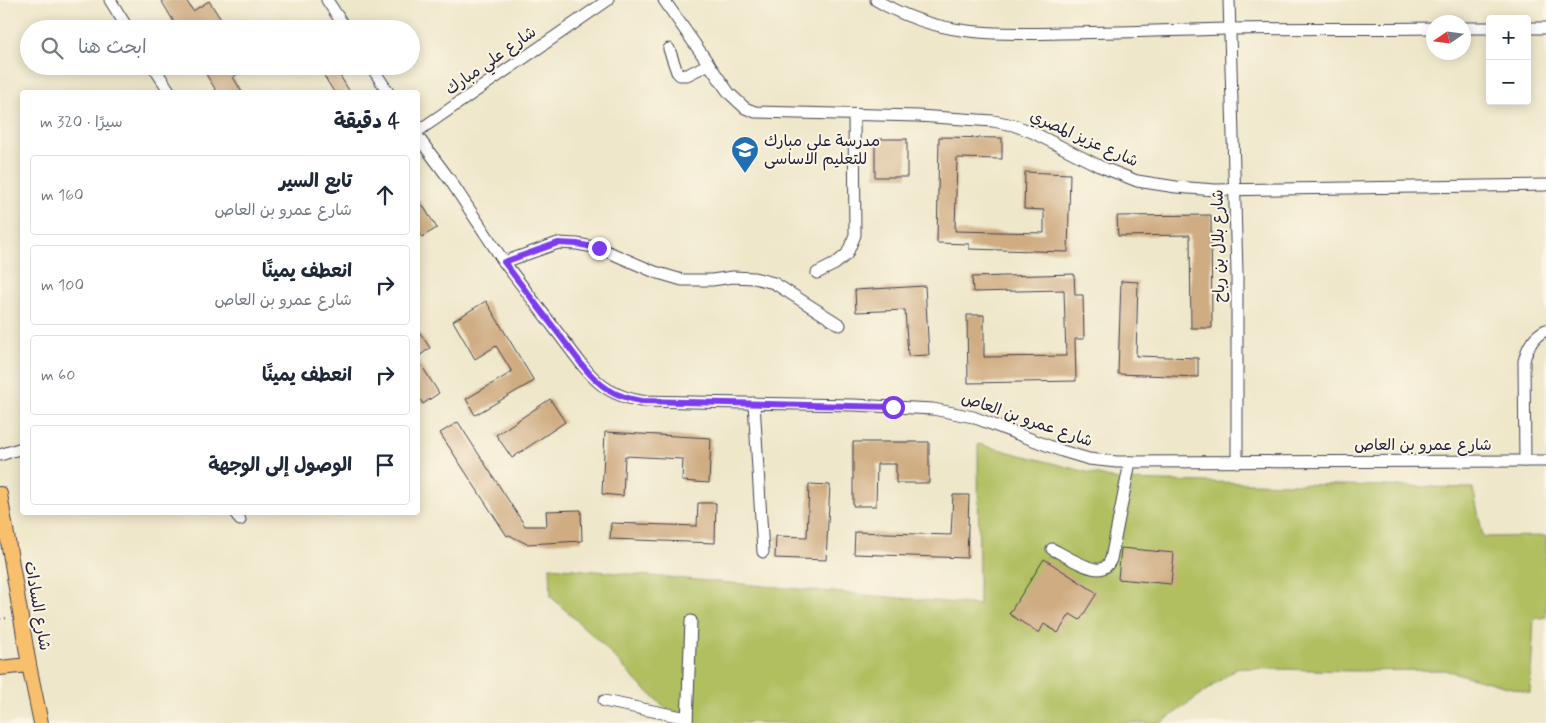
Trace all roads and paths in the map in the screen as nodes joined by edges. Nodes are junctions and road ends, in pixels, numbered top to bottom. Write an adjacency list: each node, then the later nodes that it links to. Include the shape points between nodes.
1 (110, 0): 7 (street)
2 (327, 0): 8 (street)
3 (608, 0): 22 (street, شارع علي مبارك)
4 (664, 0): 16 (street, شارع عزيز المصري)
5 (876, 0): 14 (street, via 909,17 943,28 988,34)
6 (1229, 0): 14 (street, شارع بلال بن رباح)
7 (122, 20)
8 (340, 20)
9 (1426, 28): 14 (street)
10 (1471, 28): 11 (street)
11 (1486, 28)
12 (1531, 28): 13 (street)
13 (1546, 28)
14 (1230, 29): 25 (street, شارع بلال بن رباح)
15 (669, 49): 16 (street, via 680,75 687,75)
16 (708, 64): 21 (street, شارع عزيز المصري, via 737,102 755,112)
17 (159, 75): 19 (street)
18 (377, 75): 20 (street)
19 (169, 90)
20 (387, 90)
21 (854, 115): 25 (street, شارع عزيز المصري, via 999,122 1032,132 1099,166 1137,180 1176,187); 27 (street, via 855,235 848,254)
22 (420, 130)
23 (420, 140): 26 (street, شارع عمرو بن العاص)
24 (1546, 185): 25 (street, شارع عزيز المصري)
25 (1234, 189): 36 (street, شارع بلال بن رباح)
26 (504, 262): 28 (street, via 558,243 599,248 682,280 733,277 774,283); 30 (street, شارع عمرو بن العاص, via 594,380 608,390 624,398 641,401)
27 (817, 273)
28 (840, 326)
29 (1546, 330): 33 (street, via 1532,342 1524,361)
30 (754, 403): 35 (street, شارع عمرو بن العاص, via 933,409 972,417 1089,460); 39 (street)
31 (20, 449): 32 (street)
32 (0, 455)
33 (1525, 461): 34 (street, شارع عمرو بن العاص); 36 (street, شارع عمرو بن العاص)
34 (1546, 461)
35 (1130, 462): 36 (street, شارع عمرو بن العاص); 38 (street, via 1108,565 1094,570)
36 (1237, 462)
37 (0, 494): 41 (main road, شارع السادات)
38 (1052, 549)
39 (763, 552)
40 (690, 621): 44 (street)
41 (29, 665): 42 (main road); 45 (main road, شارع السادات)
42 (0, 668)
43 (604, 701): 44 (street)
44 (687, 721)
45 (41, 723)

